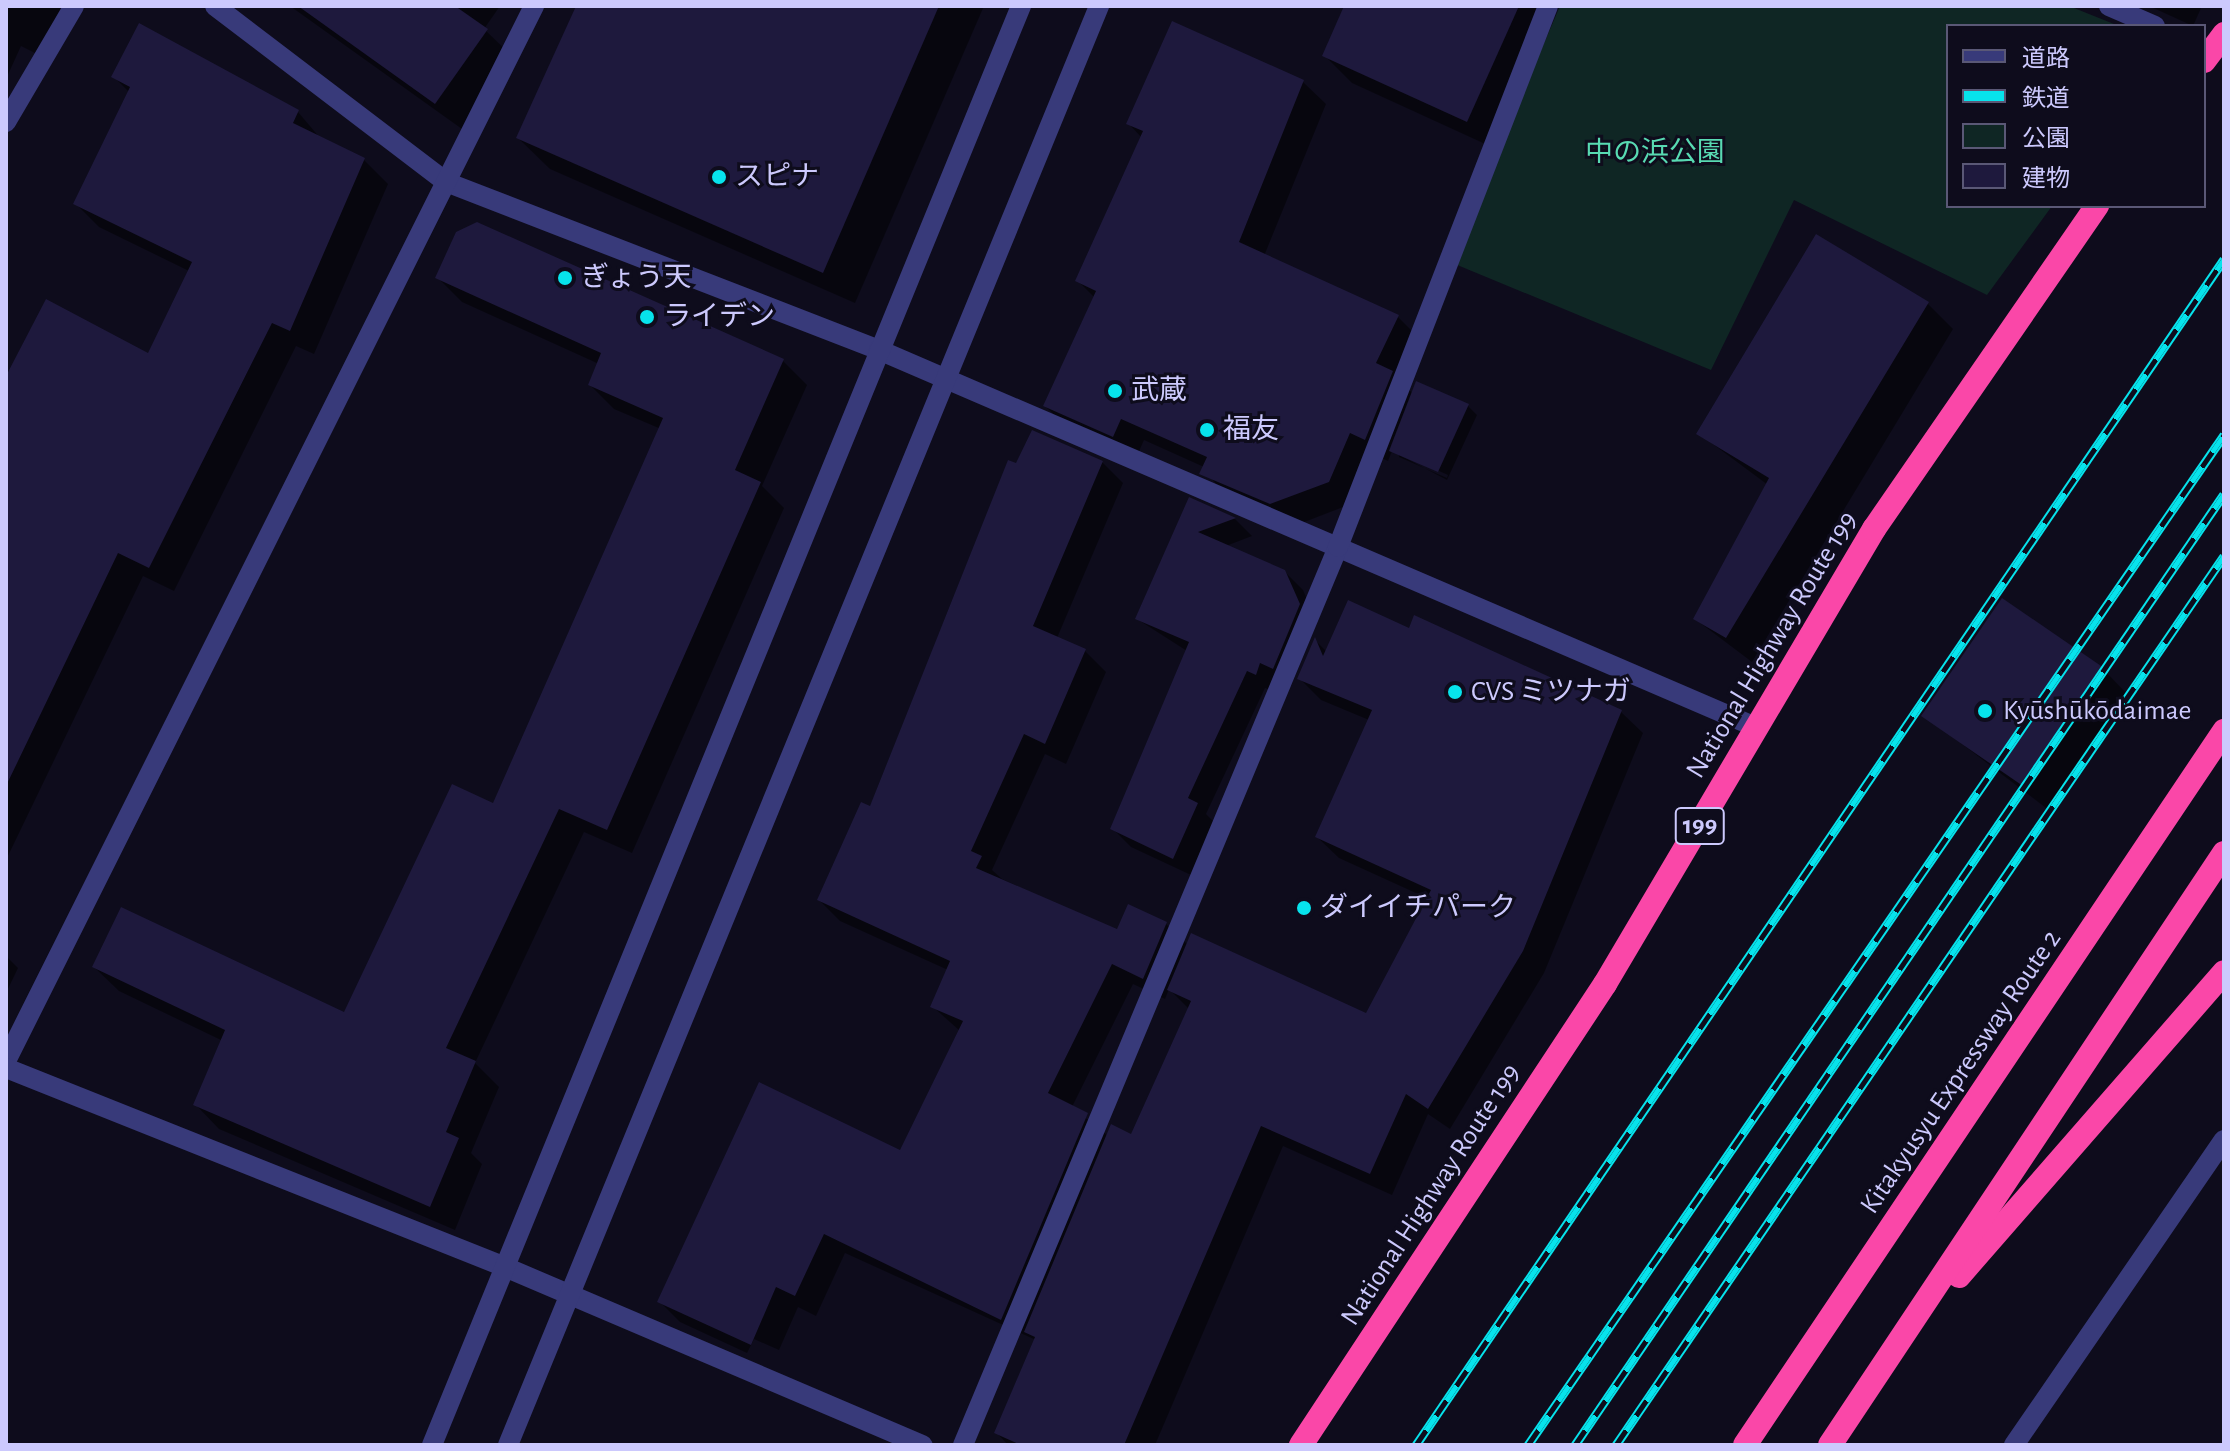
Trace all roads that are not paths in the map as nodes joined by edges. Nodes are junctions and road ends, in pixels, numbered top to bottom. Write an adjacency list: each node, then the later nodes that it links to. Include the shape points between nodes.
1 (74, 6): 9 (street)
2 (215, 6): 10 (street)
3 (534, 6): 10 (street)
4 (1021, 6): 12 (street)
5 (1099, 6): 13 (street)
6 (1548, 6): 14 (street)
7 (2109, 6): 8 (street)
8 (2150, 24)
9 (6, 122)
10 (446, 182): 12 (street); 19 (street)
11 (2096, 208): 15 (highway, National Highway Route 199 / 199, via 1874,529)
12 (879, 350): 13 (street); 22 (street)
13 (947, 379): 14 (street); 23 (street)
14 (1338, 547): 15 (street); 28 (street)
15 (1758, 728): 29 (highway, National Highway Route 199 / 199, via 1605,984)
16 (2224, 731): 30 (highway, Kitakyusyu Expressway Route 2)
17 (2224, 853): 24 (highway)
18 (2224, 972): 24 (highway)
19 (6, 1061)
20 (6, 1068): 22 (street)
21 (2224, 1140): 32 (street)
22 (505, 1267): 23 (street); 25 (street)
23 (569, 1294): 26 (street); 27 (street)
24 (1878, 1374): 31 (highway)
25 (432, 1445)
26 (508, 1445)
27 (923, 1445)
28 (963, 1445)
29 (1301, 1445)
30 (1745, 1445)
31 (1830, 1445)
32 (2014, 1445)

